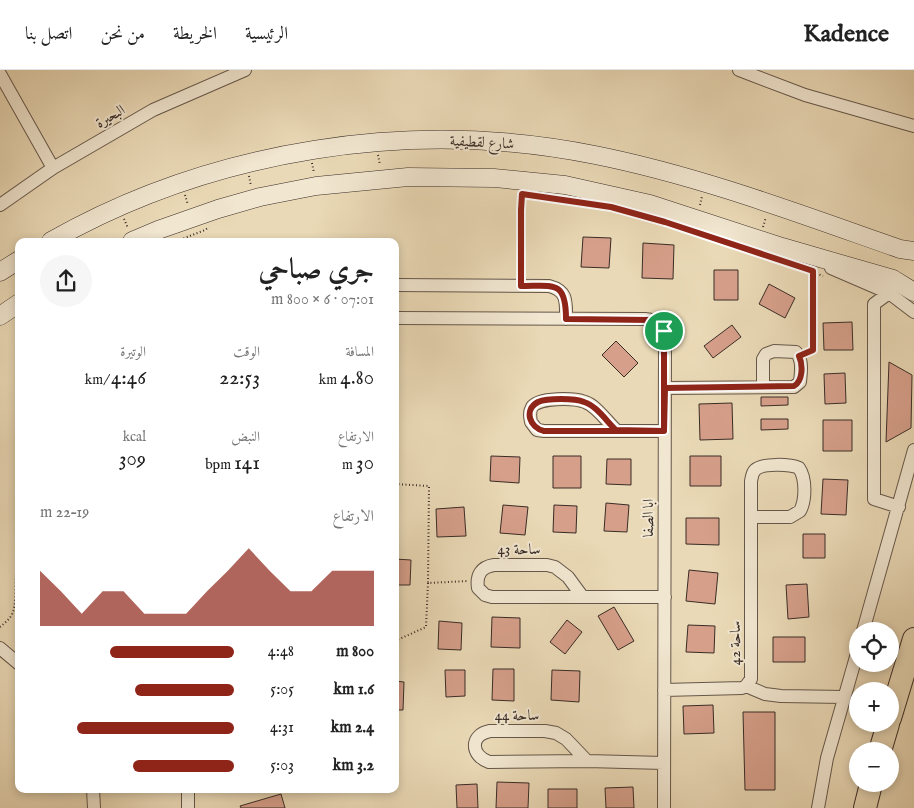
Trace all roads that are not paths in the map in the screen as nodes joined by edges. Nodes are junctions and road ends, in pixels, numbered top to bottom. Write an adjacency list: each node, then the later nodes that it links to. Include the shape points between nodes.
1 (222, 70): 6 (street, البحيرة)
2 (245, 70): 6 (street, البحيرة)
3 (739, 70): 8 (street, via 805,94)
4 (763, 70): 7 (street)
5 (0, 74): 9 (street)
6 (157, 104): 9 (street, البحيرة, via 115,121)
7 (914, 117)
8 (914, 126)
9 (51, 165): 10 (street, البحيرة); 11 (street, البحيرة)
10 (0, 194)
11 (0, 204)
12 (57, 238): 14 (street, شارع لقطيفية, via 119,208 245,164 310,151 376,143 458,140 541,146 633,163 769,203)
13 (141, 238): 19 (street, via 255,199 316,186 382,178 462,176 565,185 650,204)
14 (909, 251)
15 (15, 263): 16 (street)
16 (0, 272)
17 (399, 285): 25 (street, via 549,286 563,293)
18 (914, 285): 19 (street)
19 (891, 286): 20 (street); 22 (street); 31 (street, via 874,304 874,499)
20 (914, 292)
21 (15, 306): 23 (street)
22 (914, 312)
23 (0, 316)
24 (399, 318): 25 (street, ابا الصفا)
25 (566, 319): 27 (street, ابا الصفا, via 645,319 658,322 664,331)
26 (763, 387): 26 (street, via 766,354 792,351 799,356 801,374 798,384); 27 (street)
27 (665, 388): 29 (street, ابا الصفا)
28 (616, 430): 28 (street, via 591,406 576,400 543,400 530,411 531,422 537,430); 29 (street)
29 (664, 431): 34 (street, ابا الصفا)
30 (914, 450): 31 (street)
31 (899, 507): 35 (street)
32 (752, 517): 32 (street, ساحة 42, via 790,517 800,511 803,506 803,477 799,468 765,465 756,469 751,481); 40 (street, ساحة 42, via 752,668 751,679)
33 (582, 596): 33 (street, ساحة 43, via 561,570 547,565 488,566 478,575 478,588 492,597); 34 (street)
34 (665, 597): 42 (street, ابا الصفا)
35 (866, 622)
36 (914, 640): 41 (highway)
37 (0, 648): 38 (street)
38 (15, 661)
39 (851, 672): 43 (street)
40 (746, 686): 42 (street, ساحة 42); 43 (street, via 781,696)
41 (899, 689)
42 (664, 690): 45 (street, ابا الصفا)
43 (844, 697): 52 (street, via 827,758)
44 (587, 761): 44 (street, ساحة 44, via 566,739 552,732 486,732 477,738 475,744 478,756 489,762); 45 (street, ساحة 44)
45 (664, 763): 51 (street, ابا الصفا)
46 (869, 792): 53 (highway)
47 (93, 793): 49 (street)
48 (188, 793): 50 (street)
49 (94, 808)
50 (188, 808)
51 (664, 808)
52 (818, 808)
53 (865, 808)

